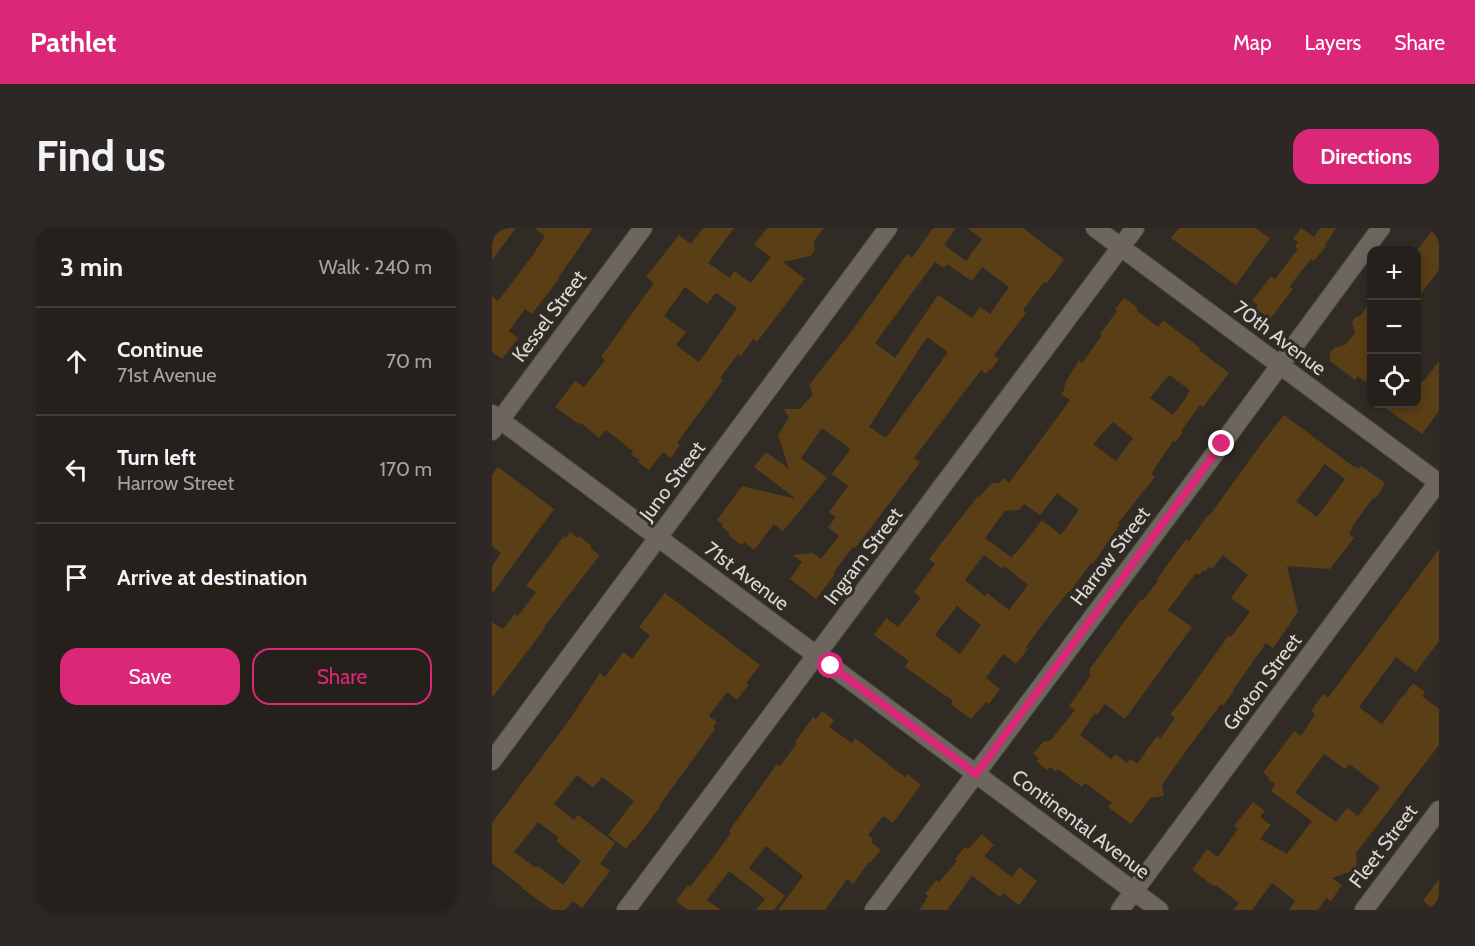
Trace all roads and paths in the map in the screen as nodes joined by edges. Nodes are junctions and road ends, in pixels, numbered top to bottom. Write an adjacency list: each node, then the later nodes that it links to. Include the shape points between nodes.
1 (643, 228): 8 (street, Kessel Street)
2 (888, 228): 10 (street, Juno Street)
3 (1095, 228): 6 (street, 70th Avenue)
4 (1135, 228): 6 (street, Ingram Street)
5 (1381, 228): 7 (street, Harrow Street)
6 (1121, 247): 7 (street, 70th Avenue); 11 (street, Ingram Street)
7 (1279, 365): 9 (street, 70th Avenue); 13 (street, Harrow Street)
8 (495, 422): 10 (street, 71st Avenue)
9 (1439, 482): 15 (street, Groton Street)
10 (658, 538): 11 (street, 71st Avenue); 12 (street, Juno Street)
11 (817, 656): 13 (street, 71st Avenue); 16 (street, Ingram Street)
12 (492, 761)
13 (976, 774): 15 (street, Continental Avenue); 17 (street, Harrow Street)
14 (1439, 810): 20 (street, Fleet Street)
15 (1134, 891): 18 (street, Groton Street); 19 (street, Continental Avenue)
16 (626, 910)
17 (874, 910)
18 (1120, 910)
19 (1160, 910)
20 (1364, 910)

